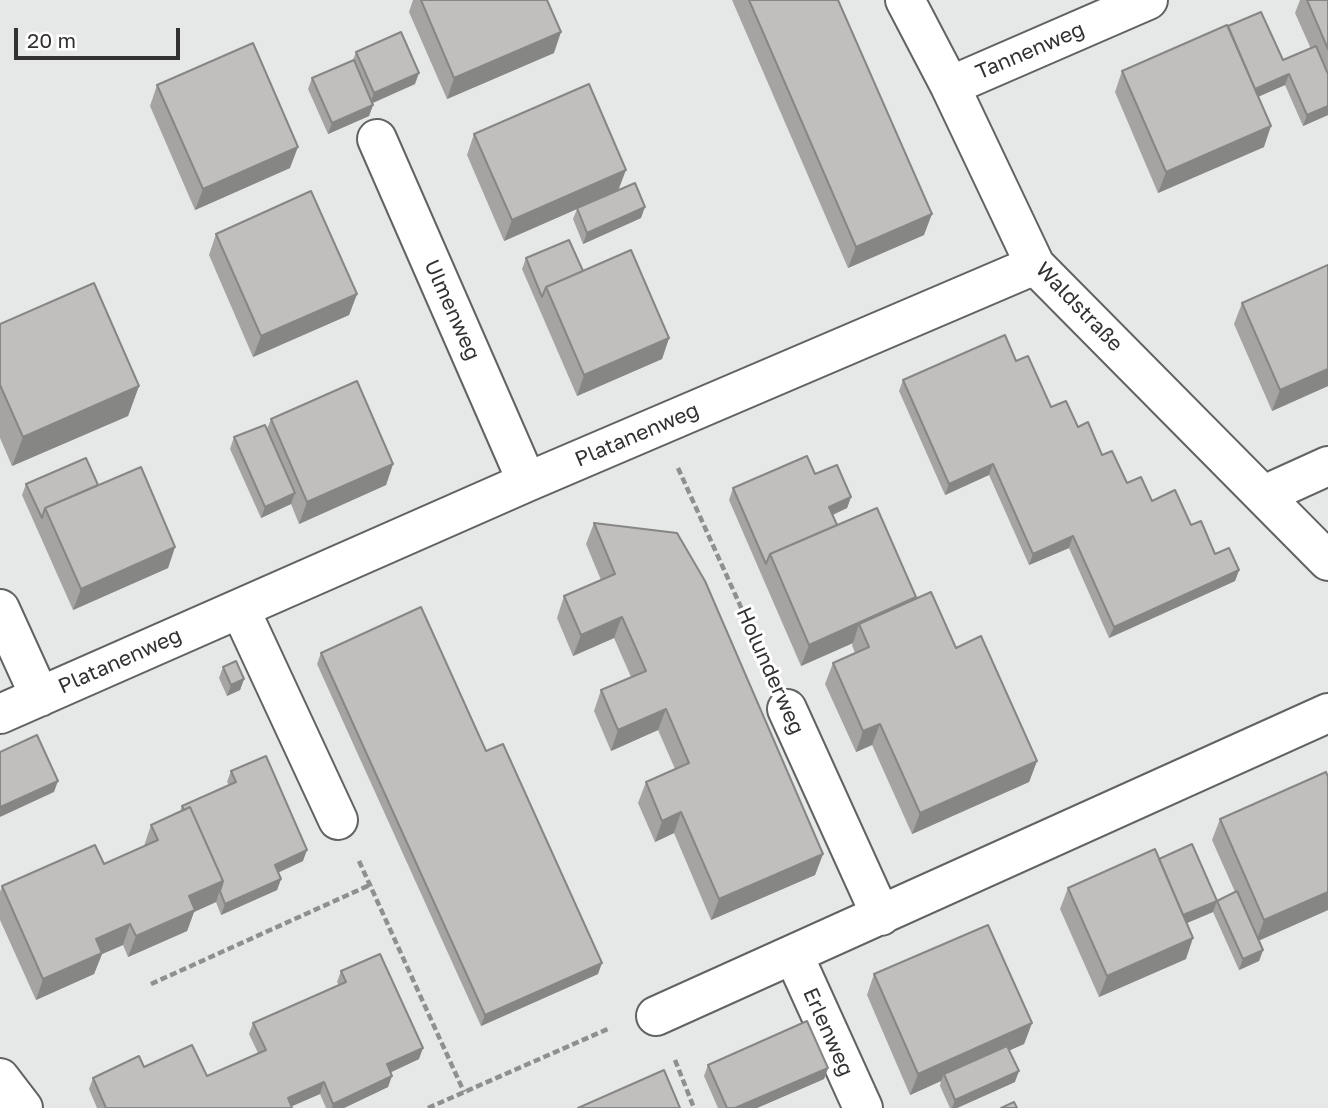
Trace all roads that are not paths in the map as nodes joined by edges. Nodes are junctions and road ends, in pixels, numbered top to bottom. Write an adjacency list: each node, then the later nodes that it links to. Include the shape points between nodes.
1 (905, 0): 3 (street, Waldstraße)
2 (1148, 0): 3 (street, Tannenweg)
3 (950, 86): 5 (street, Waldstraße)
4 (377, 139): 7 (street, Ulmenweg)
5 (1035, 265): 7 (street, Platanenweg); 8 (street, Waldstraße)
6 (1328, 466): 8 (street)
7 (527, 482): 10 (street, Platanenweg)
8 (1264, 495): 9 (street, Waldstraße)
9 (1328, 561)
10 (240, 608): 12 (street, Platanenweg); 16 (street)
11 (0, 609): 12 (street)
12 (40, 696): 15 (street, Platanenweg)
13 (787, 709): 17 (street, Holunderweg)
14 (1328, 713): 17 (street)
15 (0, 714)
16 (338, 820)
17 (881, 916): 18 (street)
18 (794, 956): 19 (street); 22 (street, Erlenweg)
19 (656, 1016)
20 (0, 1078): 21 (street)
21 (23, 1108)
22 (863, 1108)

